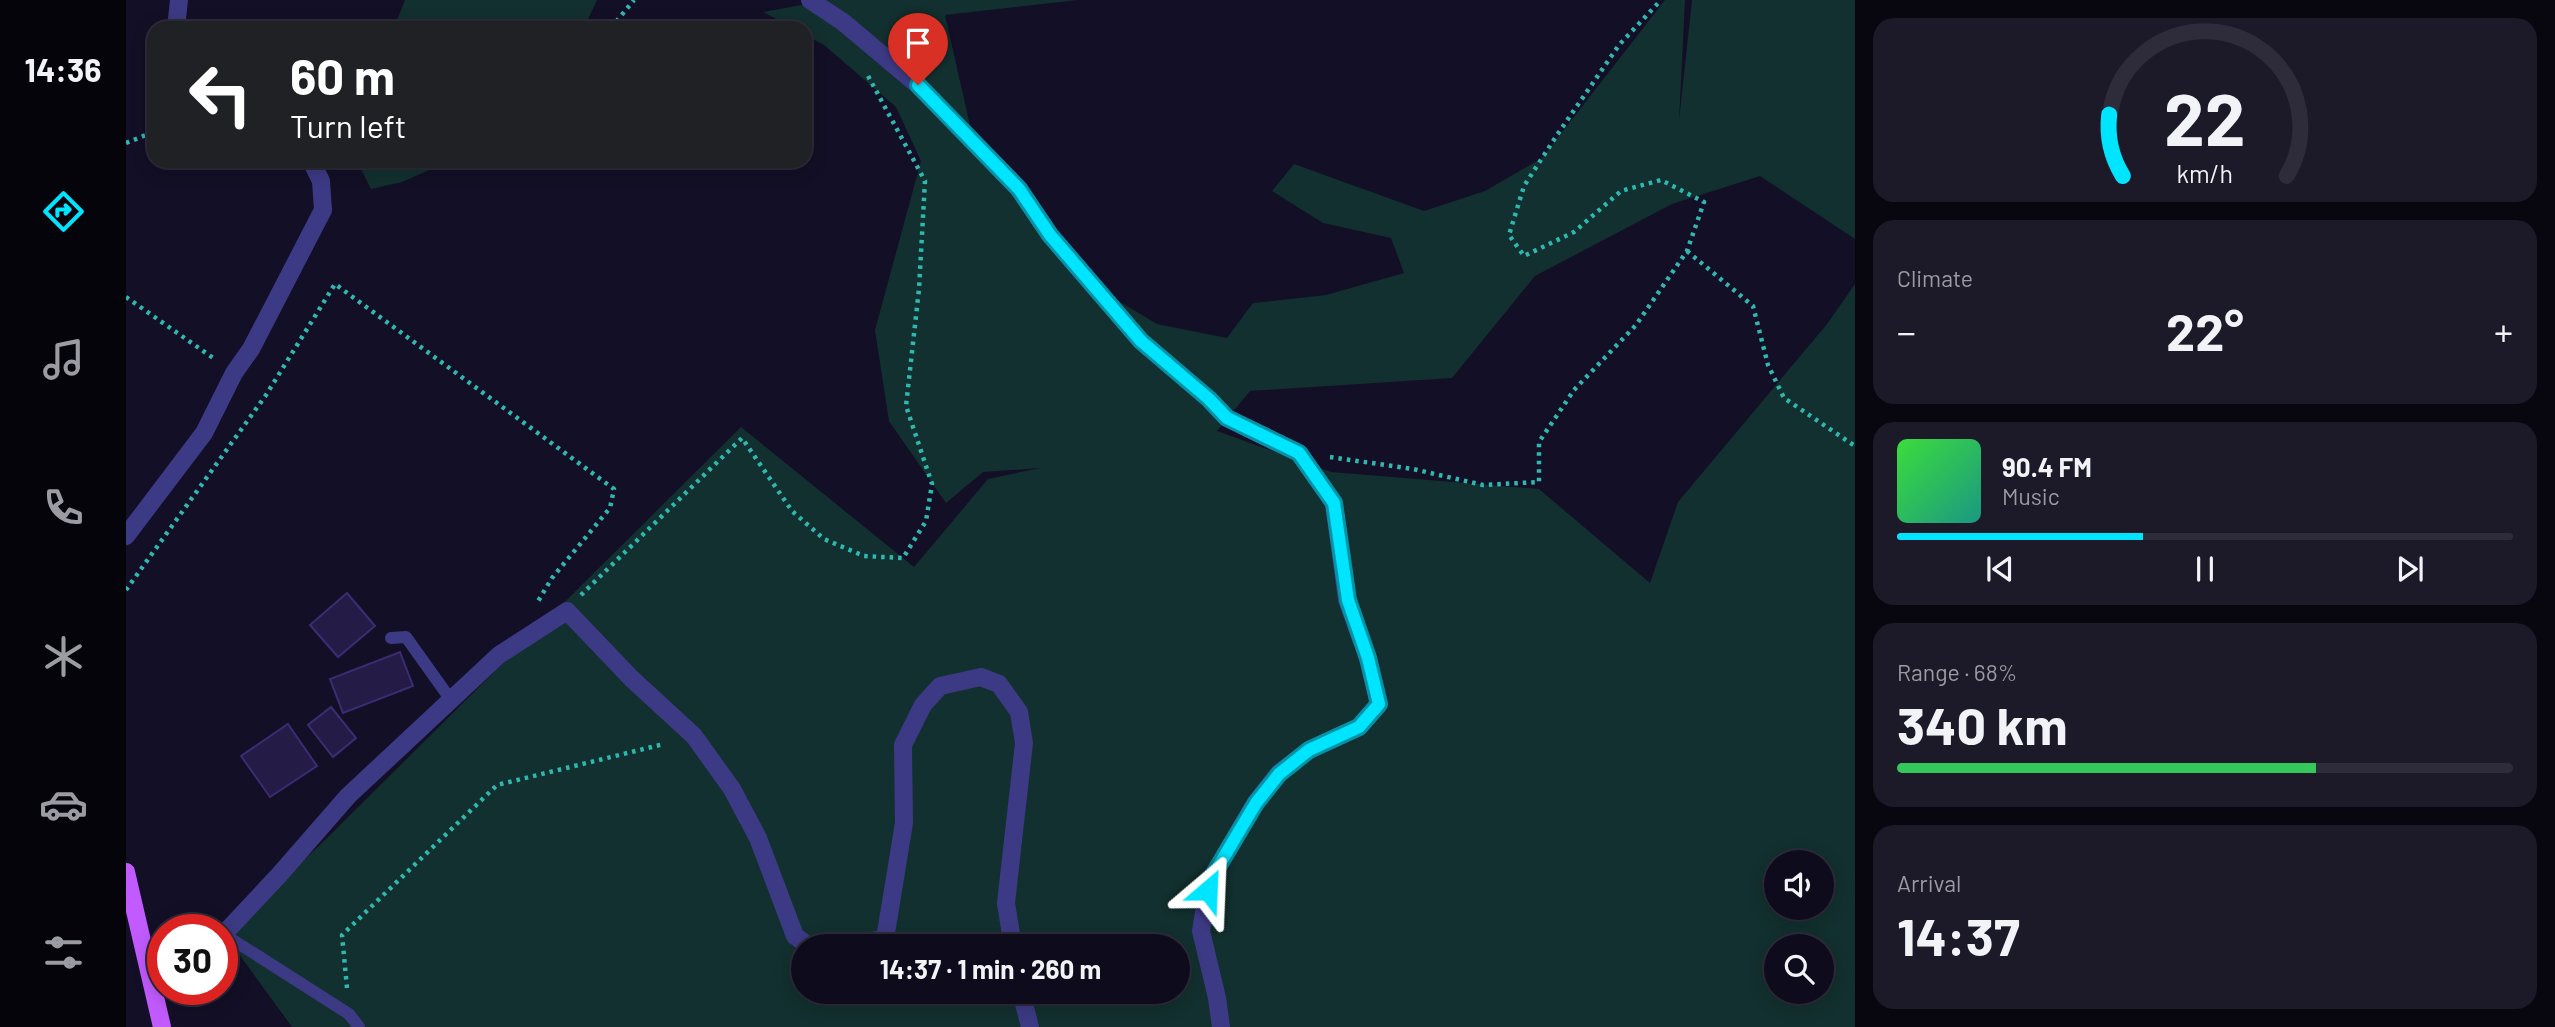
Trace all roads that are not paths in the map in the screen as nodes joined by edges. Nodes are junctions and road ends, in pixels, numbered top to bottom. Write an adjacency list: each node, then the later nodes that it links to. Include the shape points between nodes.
1 (179, 0): 3 (street)
2 (810, 0): 20 (street, via 918,85 1019,189 1050,235 1141,341 1227,418 1299,453 1334,503 1348,600 1379,704 1359,727 1309,750 1279,774 1256,803 1209,882 1201,931)
3 (177, 21)
4 (314, 168): 5 (street, via 321,181 323,210 204,433)
5 (126, 536)
6 (391, 638): 7 (lane, via 406,637)
7 (451, 700): 9 (street, via 348,796); 10 (street, via 499,655 567,611 694,736 732,789 758,838)
8 (126, 872): 13 (main road)
9 (238, 918)
10 (795, 934)
11 (886, 934): 12 (street, via 904,822 903,745 923,705 940,686 981,677 999,684 1019,712 1024,743 1006,903)
12 (1011, 934)
13 (147, 940)
14 (238, 944): 18 (lane, via 349,1014)
15 (1024, 1004): 19 (street)
16 (160, 1005): 17 (main road)
17 (162, 1027)
18 (359, 1027)
19 (1030, 1027)
20 (1221, 1027)

